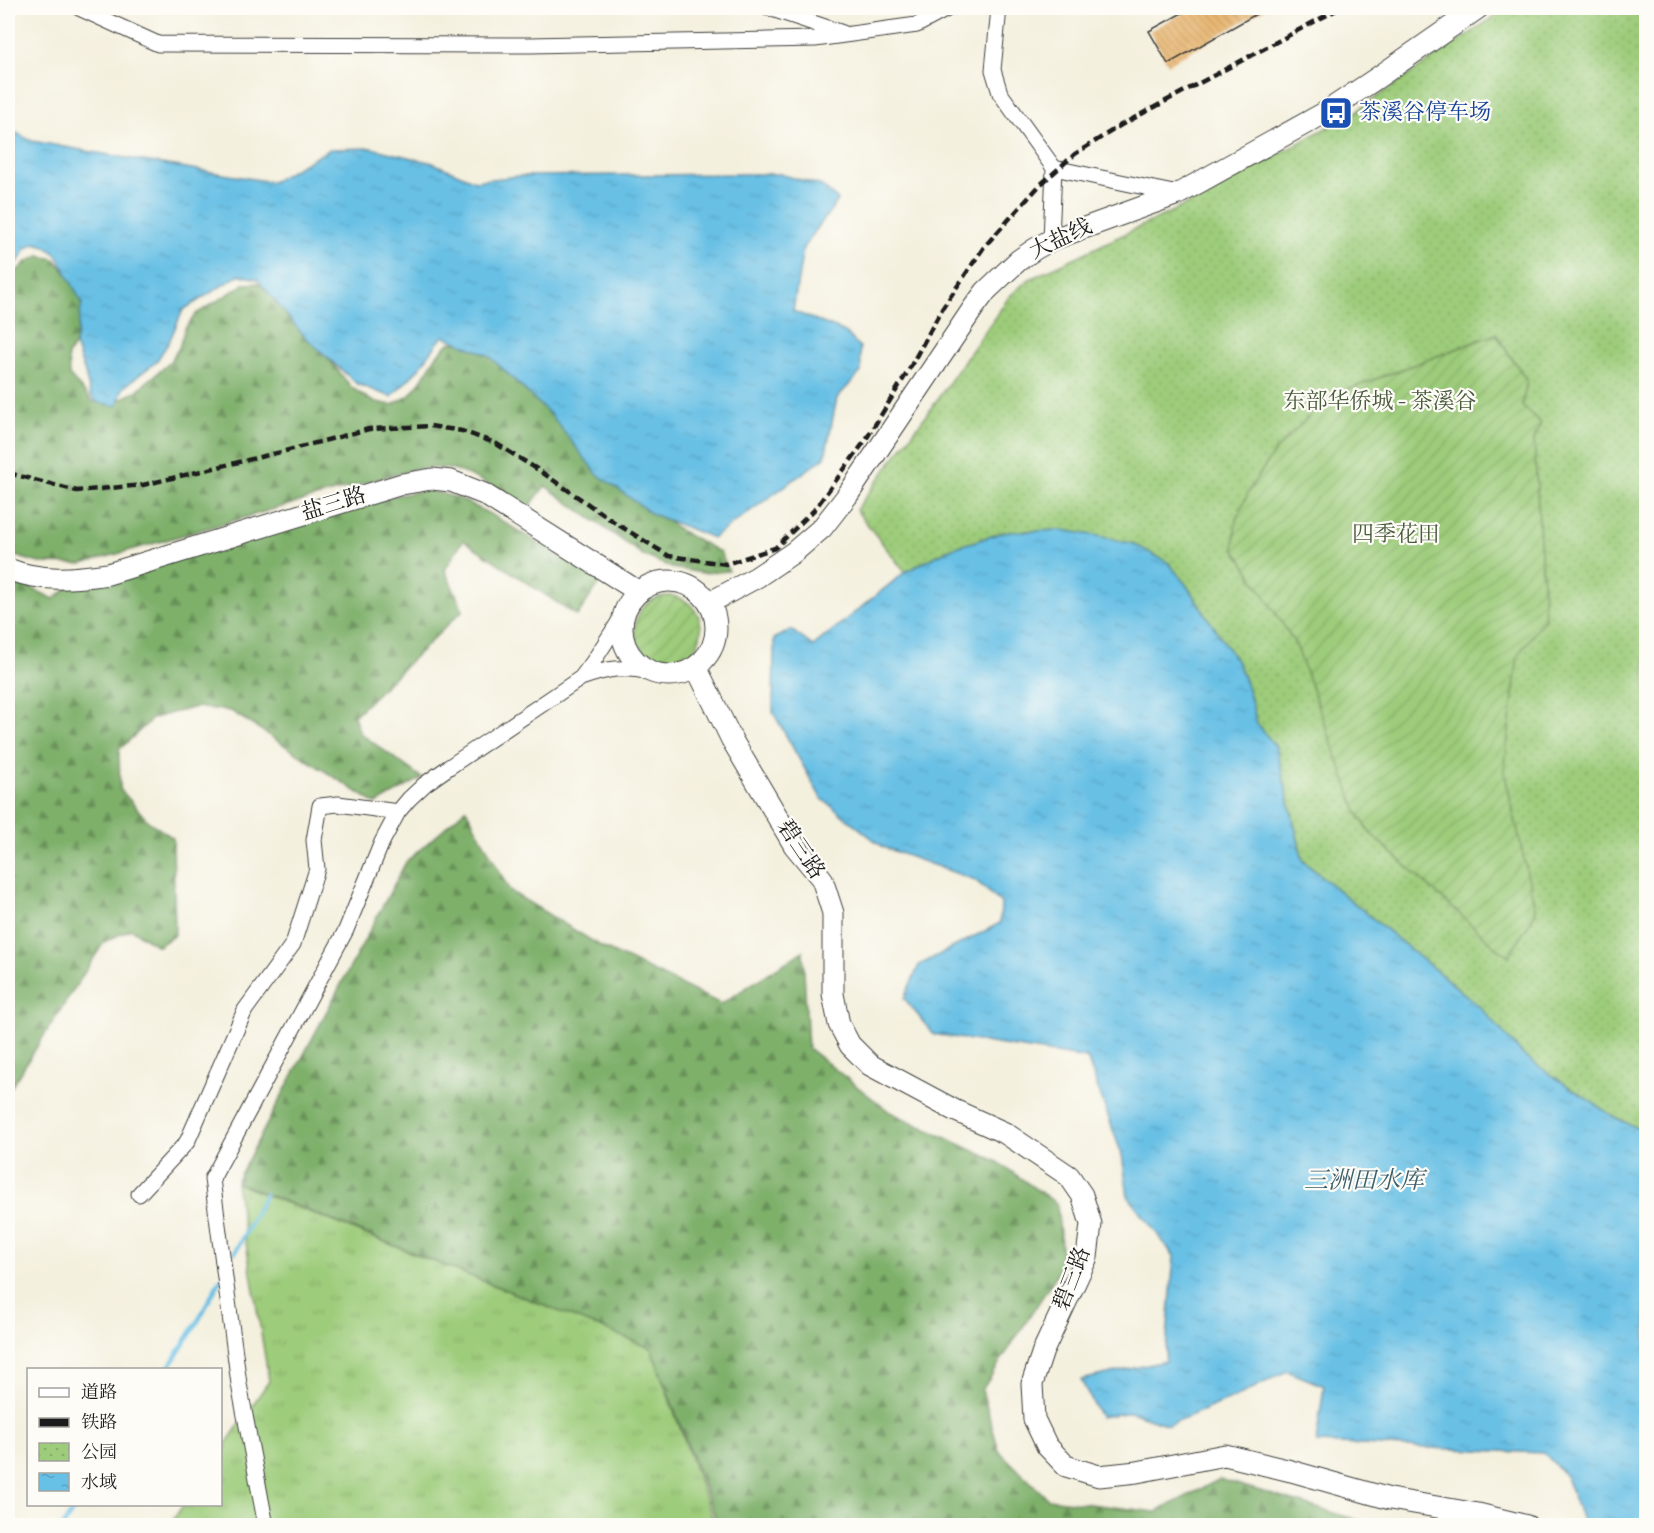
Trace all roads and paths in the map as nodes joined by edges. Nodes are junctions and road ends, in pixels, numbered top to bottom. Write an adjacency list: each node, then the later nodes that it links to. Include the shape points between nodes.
1 (79, 8): 6 (street, via 158,44 542,44 815,39)
2 (769, 8): 6 (street)
3 (949, 8): 6 (street, via 917,25)
4 (999, 8): 7 (street, via 993,70 1000,93)
5 (1478, 8): 8 (main road, 大盐线, via 1326,112)
6 (847, 35)
7 (1054, 168): 8 (street); 9 (street)
8 (1178, 194): 9 (main road, 大盐线)
9 (1051, 240): 12 (main road, 大盐线, via 1019,260 986,291 822,528 757,577)
10 (8, 568): 11 (main road, 盐三路, via 59,579 108,574 402,484 432,479 484,494)
11 (639, 591): 12 (main road, via 671,581 693,587); 13 (main road)
12 (709, 603): 14 (main road, via 714,614 715,638 705,659)
13 (625, 612): 15 (main road, via 622,637 626,649 641,667); 16 (street)
14 (696, 667): 15 (main road, via 674,675); 20 (main road, 碧三路, via 732,740 794,845 822,879 833,913 833,994 850,1045 870,1065 1005,1134 1069,1176 1082,1195 1091,1224 1087,1257 1043,1351 1032,1384 1034,1419 1047,1446 1066,1466 1099,1476 1225,1455 1390,1499)
15 (651, 672): 16 (street, via 620,668)
16 (581, 678): 17 (street, via 425,784)
17 (398, 813): 18 (street, via 338,804 320,806 314,840 317,869 293,944 245,1010 187,1142); 19 (street, via 346,930 212,1179 239,1384)
18 (139, 1194)
19 (266, 1526)
20 (1527, 1526)

